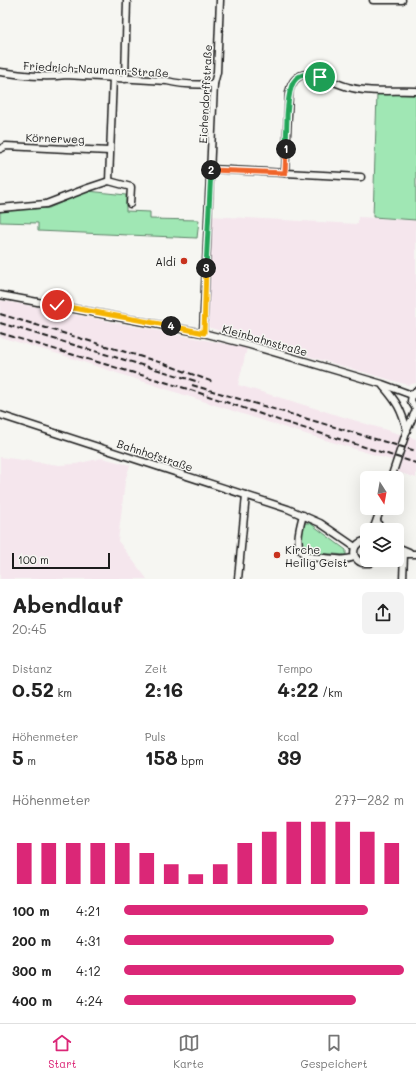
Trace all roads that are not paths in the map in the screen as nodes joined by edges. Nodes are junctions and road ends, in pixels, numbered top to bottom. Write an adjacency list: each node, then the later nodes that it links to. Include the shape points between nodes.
1 (127, 0): 7 (street)
2 (220, 0): 8 (street, Eichendorffstraße, via 217,72)
3 (373, 0): 4 (street)
4 (402, 0)
5 (0, 72): 6 (street, Friedrich-Naumann-Straße)
6 (113, 77): 7 (street, Friedrich-Naumann-Straße); 11 (street)
7 (125, 79): 8 (street, Friedrich-Naumann-Straße, via 167,81 177,84)
8 (214, 84): 12 (street, Eichendorffstraße)
9 (416, 91): 13 (street, via 348,88 312,74 296,79 289,92)
10 (0, 149): 11 (street, Körnerweg, via 6,146)
11 (110, 151): 15 (street)
12 (211, 169): 13 (street); 19 (street, Eichendorffstraße)
13 (285, 173): 14 (street)
14 (361, 178)
15 (109, 181): 16 (street, via 130,187); 17 (street, via 46,204)
16 (130, 204)
17 (0, 208)
18 (0, 294): 19 (street, Kleinbahnstraße)
19 (204, 333): 20 (street, Kleinbahnstraße)
20 (382, 384): 21 (street, Kleinbahnstraße); 24 (street, via 400,407)
21 (414, 393): 22 (street, Kleinbahnstraße, via 411,402)
22 (416, 410): 24 (street)
23 (0, 415): 26 (street, Bahnhofstraße)
24 (407, 430): 25 (street)
25 (393, 471)
26 (246, 495): 27 (street, Bahnhofstraße); 40 (street)
27 (303, 515): 33 (street, Bahnhofstraße, via 320,523); 37 (street, via 299,545 304,555 342,560)
28 (379, 515): 29 (street)
29 (377, 520): 30 (street); 31 (street)
30 (376, 523)
31 (378, 523)
32 (360, 542): 33 (street)
33 (355, 547): 37 (street)
34 (404, 550): 36 (street)
35 (404, 554): 36 (street)
36 (414, 554)
37 (355, 557): 38 (street)
38 (360, 562)
39 (403, 567): 41 (street)
40 (238, 579)
41 (403, 579)

